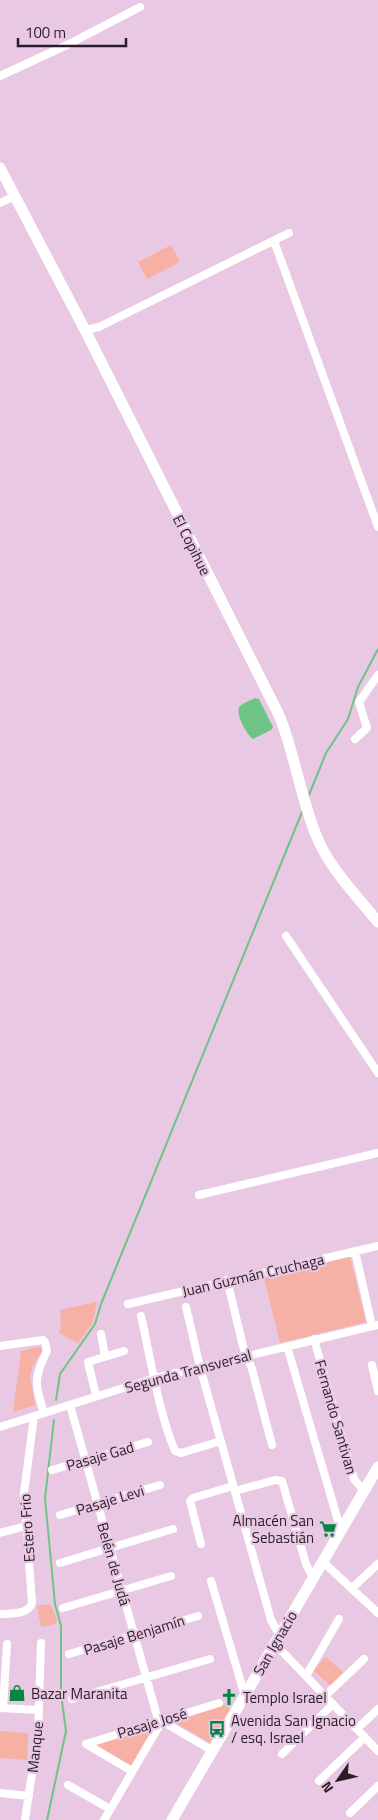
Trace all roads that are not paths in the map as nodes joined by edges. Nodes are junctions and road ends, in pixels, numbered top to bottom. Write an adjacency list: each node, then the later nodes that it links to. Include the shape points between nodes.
1 (140, 8): 2 (street)
2 (0, 76)
3 (0, 168): 4 (main road, El Copihue)
4 (15, 196): 5 (street); 8 (main road, El Copihue)
5 (0, 203)
6 (289, 233): 7 (street)
7 (274, 241): 8 (street, via 99,327); 9 (street)
8 (85, 330): 12 (main road, El Copihue, via 279,715 309,817 323,850)
9 (378, 527)
10 (378, 675): 11 (street, via 359,702 367,728)
11 (355, 739)
12 (378, 922)
13 (286, 936): 14 (street)
14 (378, 1073)
15 (378, 1154): 16 (street)
16 (199, 1195)
17 (378, 1246): 18 (street, Juan Guzmán Cruchaga)
18 (355, 1251): 19 (street, Juan Guzmán Cruchaga); 23 (street)
19 (227, 1280): 20 (street, Juan Guzmán Cruchaga); 30 (street)
20 (128, 1304)
21 (186, 1307): 32 (street)
22 (141, 1316): 33 (street)
23 (375, 1325): 25 (street, Segunda Transversal)
24 (101, 1334): 29 (street)
25 (314, 1339): 27 (street, Segunda Transversal); 48 (street, Fernando Santivan, via 353,1476)
26 (0, 1346): 37 (street, via 45,1342 46,1351 39,1364 36,1382)
27 (287, 1346): 30 (street, Segunda Transversal); 53 (street)
28 (124, 1351): 29 (street)
29 (105, 1356): 35 (street, via 88,1362)
30 (246, 1356): 32 (street, Segunda Transversal); 42 (street)
31 (372, 1365): 34 (street)
32 (200, 1367): 33 (street, Segunda Transversal); 40 (street)
33 (155, 1378): 35 (street, Segunda Transversal); 40 (street, via 177,1453)
34 (378, 1391)
35 (96, 1395): 36 (street, Segunda Transversal)
36 (70, 1405): 37 (street, Segunda Transversal); 43 (street, Belén de Judá)
37 (44, 1413): 38 (street, Segunda Transversal)
38 (34, 1416): 39 (street, Segunda Transversal); 51 (street, Estero Frio, via 24,1488)
39 (0, 1427)
40 (221, 1441): 47 (street)
41 (148, 1442): 43 (street, Pasaje Gad)
42 (272, 1445)
43 (85, 1460): 45 (street, Pasaje Gad); 49 (street, Belén de Judá)
44 (378, 1467): 48 (main road, San Ignacio)
45 (52, 1470)
46 (160, 1485): 49 (street, Pasaje Levi)
47 (234, 1489): 55 (street, via 190,1500); 61 (street, via 282,1481); 71 (street)
48 (364, 1491): 53 (main road, San Ignacio)
49 (97, 1504): 50 (street, Pasaje Levi); 56 (street, Belén de Judá)
50 (60, 1515)
51 (26, 1526): 54 (street); 67 (street, Estero Frio, via 32,1603 25,1611)
52 (172, 1529): 56 (street)
53 (341, 1531): 57 (main road, San Ignacio)
54 (0, 1533)
55 (200, 1544)
56 (110, 1548): 58 (street); 64 (street, Belén de Judá)
57 (322, 1561): 61 (main road, San Ignacio); 63 (street)
58 (60, 1563)
59 (378, 1564): 63 (street)
60 (171, 1576): 64 (street)
61 (313, 1578): 71 (main road, San Ignacio)
62 (211, 1581): 79 (street)
63 (352, 1588): 66 (street)
64 (123, 1591): 65 (street); 70 (street, Belén de Judá)
65 (63, 1608)
66 (377, 1611)
67 (0, 1614)
68 (198, 1616): 70 (street, Pasaje Benjamín)
69 (339, 1619): 77 (street)
70 (135, 1634): 74 (street, Pasaje Benjamín); 78 (street, Belén de Judá)
71 (277, 1640): 77 (street); 79 (main road, San Ignacio)
72 (41, 1642): 86 (street, Manque)
73 (7, 1644): 84 (street)
74 (70, 1654)
75 (210, 1659): 78 (street)
76 (364, 1659): 80 (street)
77 (306, 1676): 80 (street)
78 (147, 1677): 81 (street); 87 (street, Belén de Judá, via 156,1713)
79 (245, 1696): 90 (main road, San Ignacio)
80 (326, 1696): 83 (street)
81 (72, 1699)
82 (219, 1703): 87 (street, Pasaje José)
83 (333, 1704): 88 (street); 92 (street)
84 (2, 1708): 86 (street)
85 (378, 1708): 88 (street)
86 (39, 1710): 98 (street, Manque)
87 (162, 1721): 90 (street); 93 (street); 93 (street, Pasaje José, via 86,1744)
88 (357, 1729): 89 (street)
89 (365, 1737): 91 (street); 94 (street)
90 (212, 1751): 103 (main road, San Ignacio)
91 (378, 1751)
92 (282, 1754)
93 (132, 1772): 99 (street)
94 (318, 1781)
95 (68, 1785): 99 (street)
96 (378, 1786): 100 (street)
97 (0, 1793): 98 (street)
98 (29, 1796): 101 (street, Manque)
99 (110, 1809): 102 (street)
100 (350, 1813)
101 (25, 1820)
102 (104, 1820)
103 (172, 1820)

